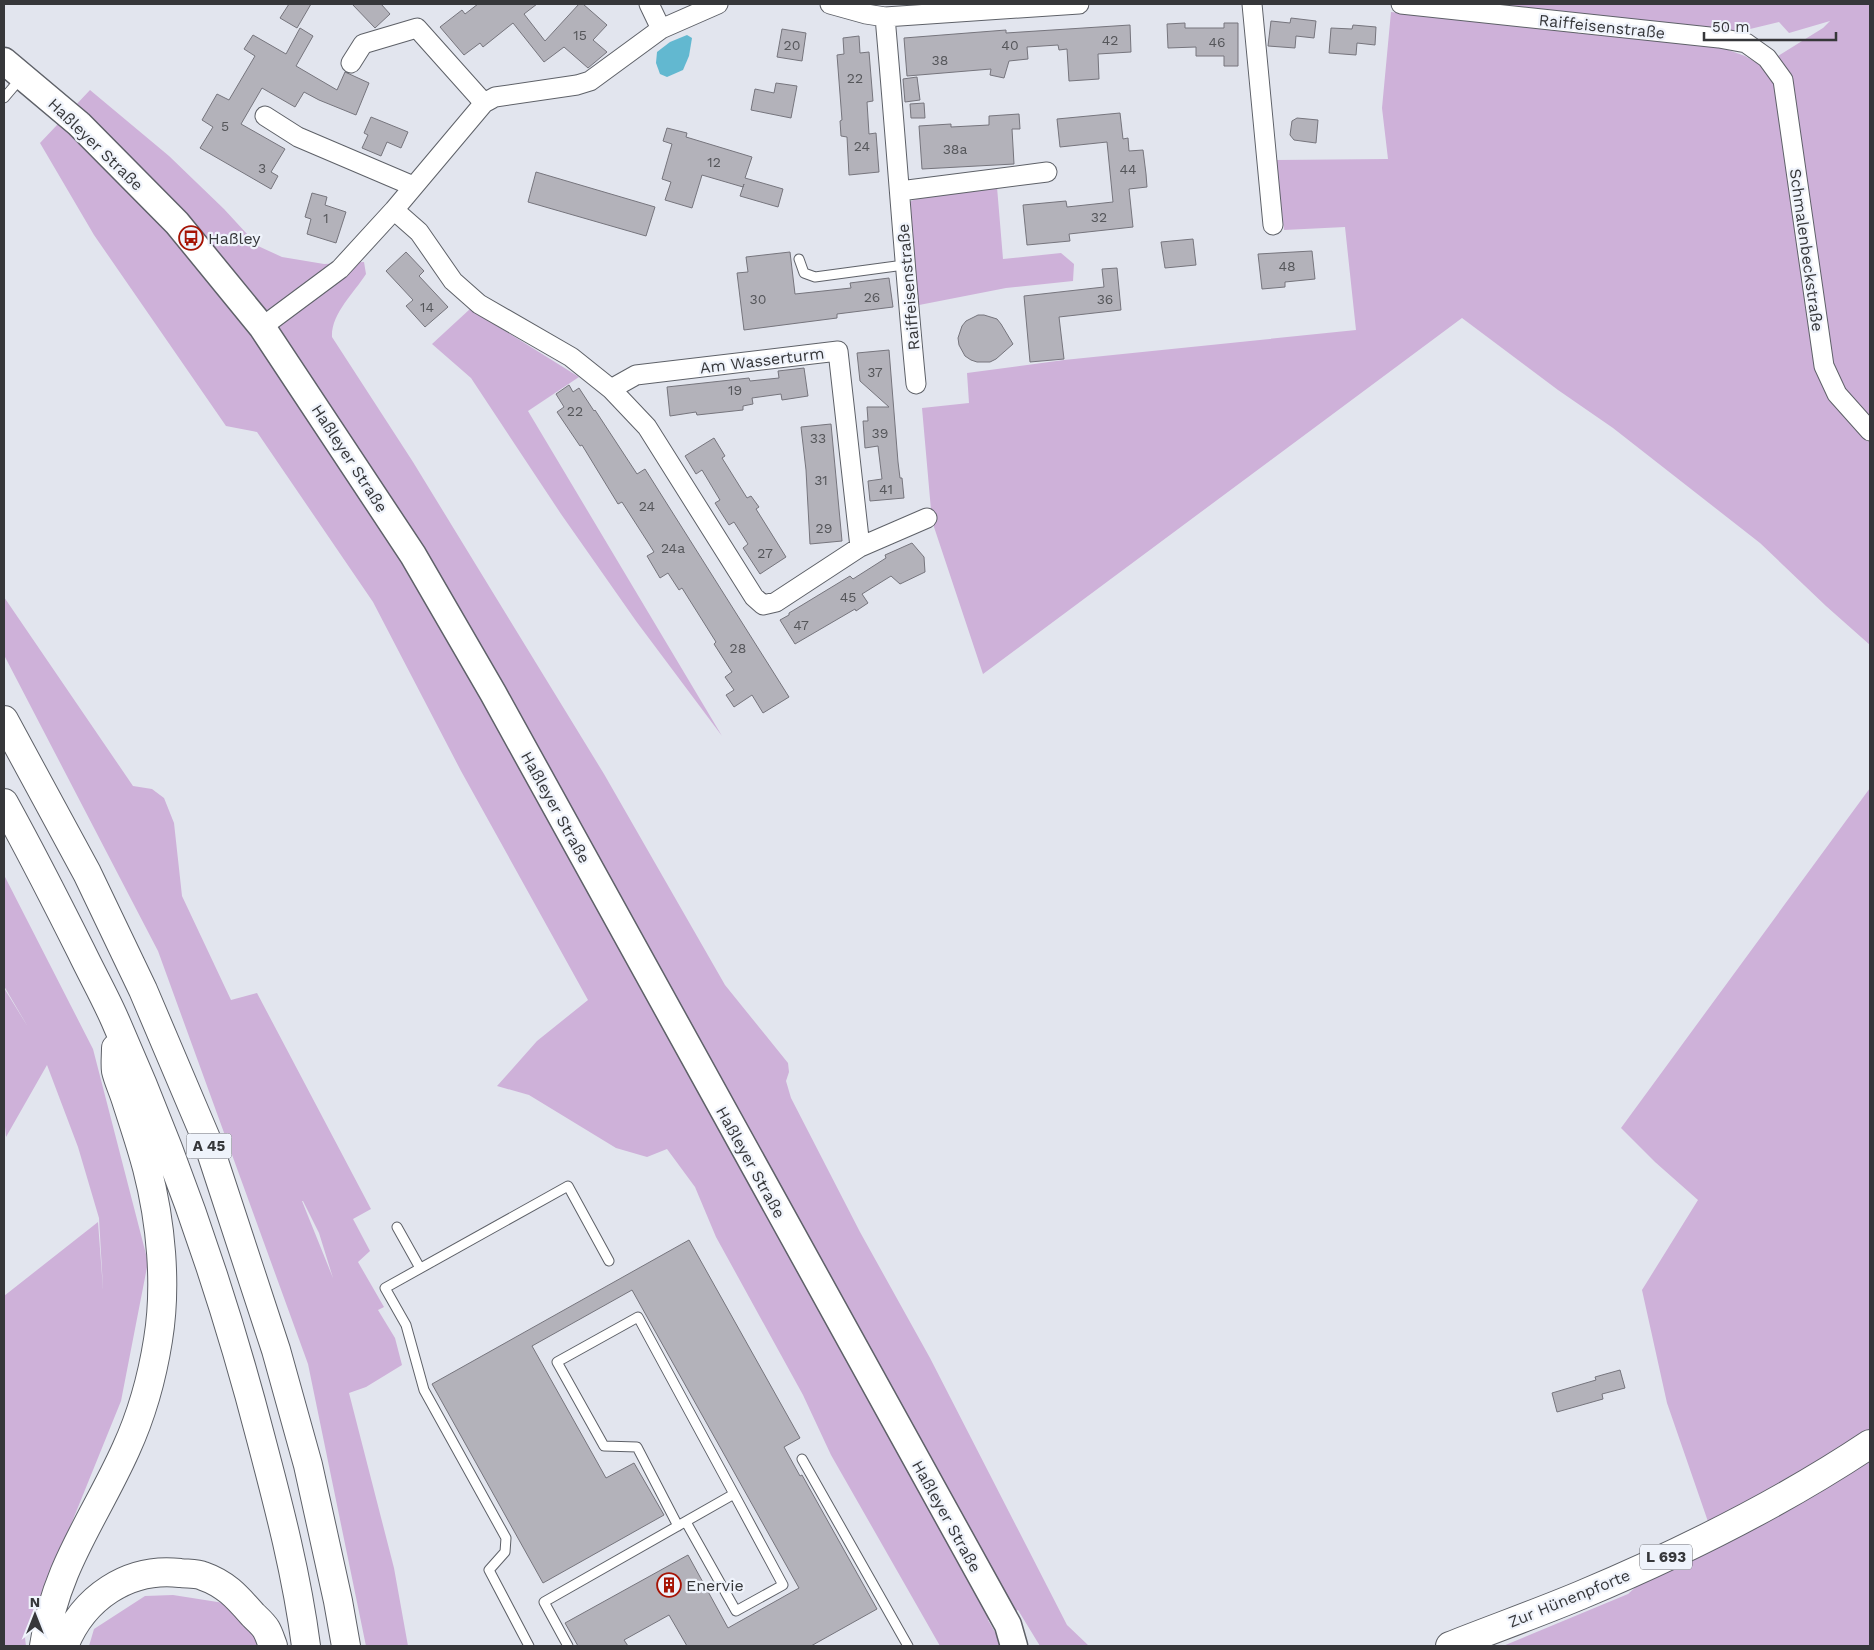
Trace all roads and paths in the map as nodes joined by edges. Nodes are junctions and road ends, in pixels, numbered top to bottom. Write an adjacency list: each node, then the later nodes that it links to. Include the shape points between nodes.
1 (649, 4): 8 (street)
2 (718, 4): 8 (street)
3 (830, 4): 7 (street)
4 (1079, 4): 7 (street)
5 (1252, 4): 19 (street)
6 (1401, 4): 9 (street, Raiffeisenstraße, via 1719,38 1746,43)
7 (885, 17): 17 (street, Raiffeisenstraße)
8 (661, 29): 13 (street, via 590,81 577,86 495,97)
9 (1767, 58): 25 (street, Schmalenbeckstraße, via 1784,80 1824,366 1837,394)
10 (351, 63): 13 (street, via 363,44 417,28)
11 (13, 68): 12 (lane); 22 (main road, Haßleyer Straße, via 79,124 177,223)
12 (4, 98)
13 (484, 103): 16 (street)
14 (265, 116): 16 (street, via 298,137)
15 (1047, 172): 17 (street)
16 (413, 186): 18 (street)
17 (900, 191): 21 (street, Raiffeisenstraße)
18 (394, 210): 22 (street, via 340,269); 24 (street, via 419,232 453,281 479,304 571,357)
19 (1273, 224)
20 (799, 260): 21 (lane, via 804,273 815,277)
21 (904, 265): 23 (street, Raiffeisenstraße)
22 (262, 327): 38 (main road, Haßleyer Straße, via 408,546 493,693)
23 (916, 384)
24 (611, 388): 27 (street, via 647,427 754,597 763,605 776,602); 27 (street, Am Wasserturm, via 636,375 838,351)
25 (1870, 431)
26 (927, 518): 27 (street)
27 (860, 547)
28 (4, 720): 43 (main road, A 45, via 87,874 143,990 208,1143 276,1350 308,1465)
29 (4, 803): 30 (main road, A 45)
30 (115, 1019): 39 (main road, via 116,1071 148,1169 156,1213 162,1296 158,1338 141,1412 58,1585); 42 (main road, A 45, via 169,1152 240,1359 282,1517)
31 (397, 1227): 33 (lane)
32 (609, 1260): 33 (lane, via 568,1186)
33 (420, 1268): 44 (lane, via 385,1288 406,1325 424,1390 506,1538 505,1552 489,1570)
34 (1870, 1444): 48 (main road, Zur Hünenpforte / L 693, via 1778,1499 1666,1557)
35 (802, 1459): 46 (lane)
36 (734, 1494): 37 (lane); 37 (lane, via 783,1585 736,1612); 37 (lane, via 638,1317 557,1362 604,1446 637,1447)
37 (682, 1524): 45 (lane, via 544,1602)
38 (1011, 1636): 47 (main road, Haßleyer Straße)
39 (44, 1646)
40 (64, 1646): 41 (main road, via 81,1614 98,1597 118,1584 145,1574 169,1572 202,1575 232,1591 266,1629)
41 (273, 1646)
42 (306, 1646)
43 (346, 1646)
44 (529, 1646)
45 (568, 1646)
46 (908, 1646)
47 (1028, 1646)
48 (1450, 1646)

